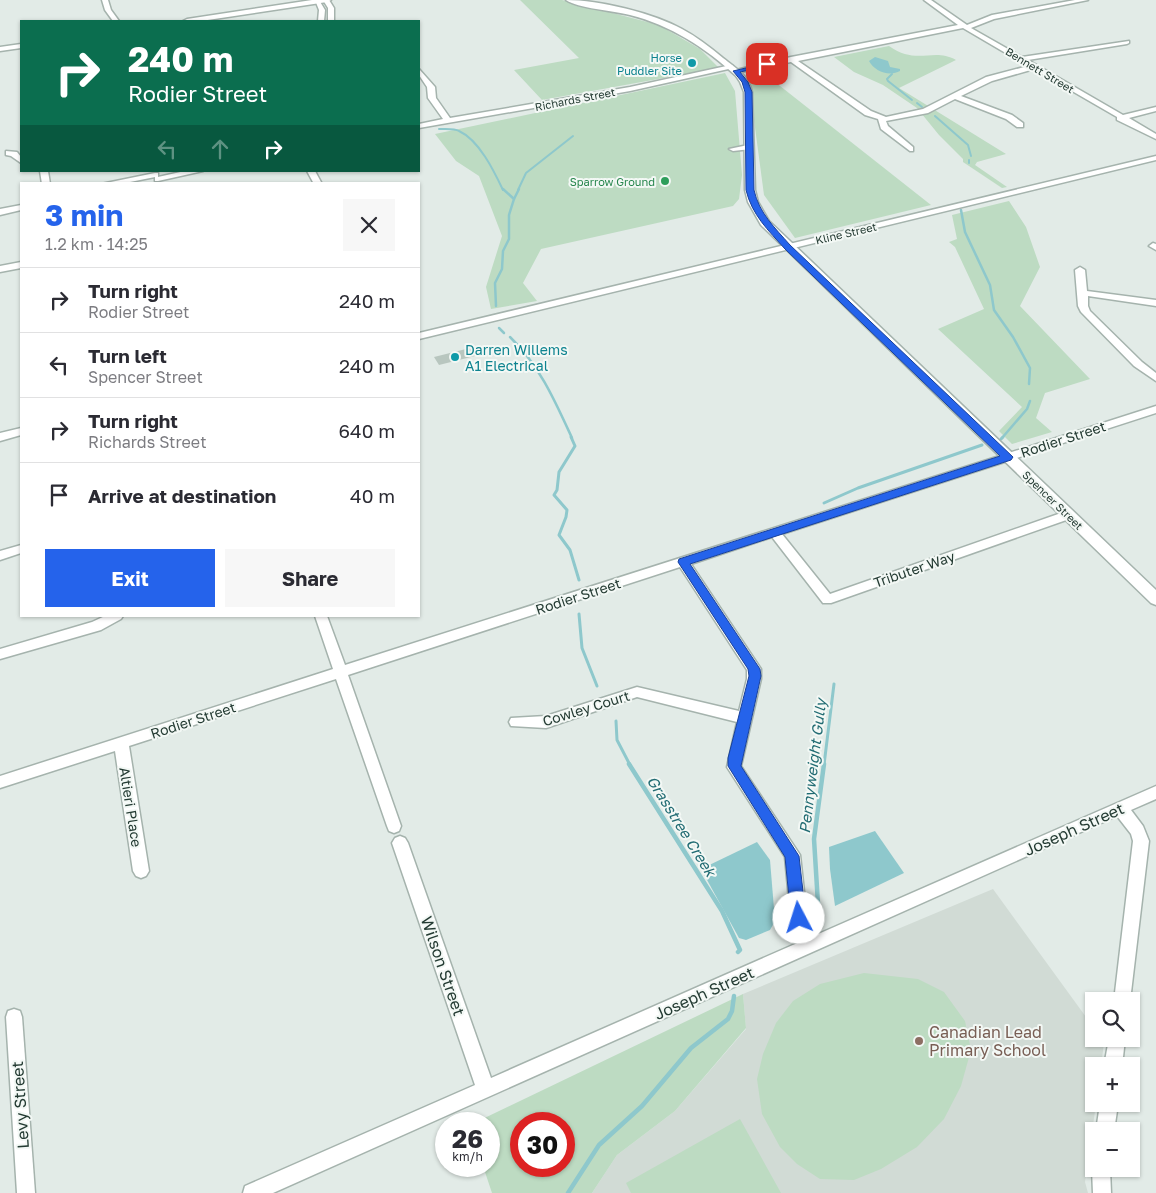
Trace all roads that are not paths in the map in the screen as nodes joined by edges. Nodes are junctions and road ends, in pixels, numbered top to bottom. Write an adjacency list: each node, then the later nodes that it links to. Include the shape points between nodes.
1 (105, 0): 7 (street)
2 (327, 0): 6 (street); 10 (street, via 331,8)
3 (570, 0): 18 (street, Spencer Street, via 671,26)
4 (927, 0): 11 (street, Bennett Street)
5 (1085, 0): 11 (street, Richards Street, via 992,17)
6 (317, 2): 8 (street); 9 (street, via 322,10)
7 (115, 20)
8 (194, 20)
9 (321, 20)
10 (330, 20)
11 (966, 26): 15 (street, Richards Street); 16 (street, Bennett Street)
12 (1127, 42): 16 (street)
13 (20, 46): 14 (street)
14 (0, 49)
15 (791, 59): 18 (street, Richards Street); 23 (street, via 869,114)
16 (1021, 59): 17 (street, Bennett Street)
17 (1034, 67): 20 (street, via 989,79); 22 (street, Bennett Street)
18 (733, 69): 24 (street, Richards Street); 28 (street, Spencer Street, via 745,82 748,92)
19 (420, 72): 24 (street)
20 (955, 96): 23 (street, via 920,112); 25 (street, via 1006,116)
21 (1156, 109): 22 (street)
22 (1120, 118): 27 (street, Bennett Street)
23 (882, 119): 30 (street, via 884,127)
24 (448, 121): 26 (street, Richards Street)
25 (1020, 125)
26 (420, 126)
27 (1156, 137)
28 (748, 147): 29 (street); 41 (street, Spencer Street, via 753,202 765,223)
29 (733, 149)
30 (910, 149)
31 (9, 152): 33 (street)
32 (1156, 158): 41 (street, Kline Street)
33 (20, 160)
34 (194, 172): 35 (street)
35 (156, 179): 36 (street)
36 (125, 182)
37 (20, 199): 38 (street)
38 (0, 203)
39 (20, 208): 40 (street)
40 (0, 212)
41 (788, 247): 47 (street, Kline Street); 52 (street, Spencer Street)
42 (20, 265): 43 (street)
43 (0, 270)
44 (1080, 270): 45 (street)
45 (1083, 293): 46 (street); 48 (street, via 1085,311)
46 (1156, 303)
47 (420, 336)
48 (1156, 378)
49 (1156, 409): 52 (street, Rodier Street)
50 (20, 432): 51 (street)
51 (0, 437)
52 (1008, 457): 53 (street, Spencer Street); 54 (street, Rodier Street)
53 (1068, 515): 54 (street, Tributer Way, via 827,600); 58 (street, Spencer Street)
54 (775, 533): 57 (street, Rodier Street)
55 (20, 548): 56 (street)
56 (0, 556)
57 (683, 562): 62 (street, Rodier Street); 63 (street, via 754,669)
58 (1156, 599)
59 (115, 617): 61 (street, via 96,626)
60 (321, 617): 62 (street)
61 (0, 654)
62 (340, 672): 65 (street, Rodier Street); 69 (street)
63 (744, 718): 64 (street, Cowley Court, via 637,692 546,722); 72 (street, via 735,768 792,856 799,921)
64 (516, 722)
65 (121, 744): 66 (street, Rodier Street); 71 (street, Altieri Place)
66 (0, 782)
67 (1156, 792): 68 (street, Joseph Street)
68 (1120, 808): 72 (street, Joseph Street); 73 (street, via 1142,841)
69 (394, 826)
70 (400, 843): 75 (street, Wilson Street)
71 (141, 870)
72 (812, 944): 75 (street, Joseph Street)
73 (1123, 992)
74 (14, 1017): 77 (street, Levy Street)
75 (486, 1090): 78 (street, Joseph Street)
76 (1101, 1177): 79 (street)
77 (26, 1193)
78 (252, 1193)
79 (1102, 1193)

